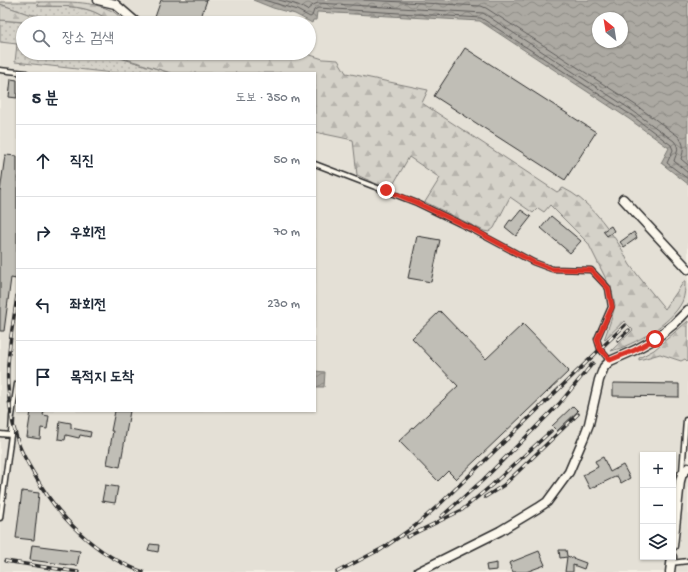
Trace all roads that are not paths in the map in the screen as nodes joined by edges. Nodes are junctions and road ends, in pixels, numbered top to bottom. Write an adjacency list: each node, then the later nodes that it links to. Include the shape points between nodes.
1 (98, 0): 2 (street, via 115,4)
2 (130, 16)
3 (0, 70): 4 (lane)
4 (17, 72)
5 (316, 164): 9 (lane, via 417,203 533,262 552,269 591,270 608,288 612,307 597,339 600,349)
6 (623, 199): 7 (street)
7 (688, 269)
8 (688, 310): 9 (street, via 650,342)
9 (610, 360): 19 (street, via 601,372 584,437 569,472 547,502 500,531)
10 (16, 390): 13 (lane)
11 (686, 420): 14 (lane)
12 (0, 434): 13 (lane)
13 (11, 435): 15 (lane)
14 (685, 471): 16 (street, via 680,481)
15 (0, 518)
16 (675, 524)
17 (671, 560): 18 (lane); 20 (street)
18 (688, 561)
19 (418, 572)
20 (670, 572)

